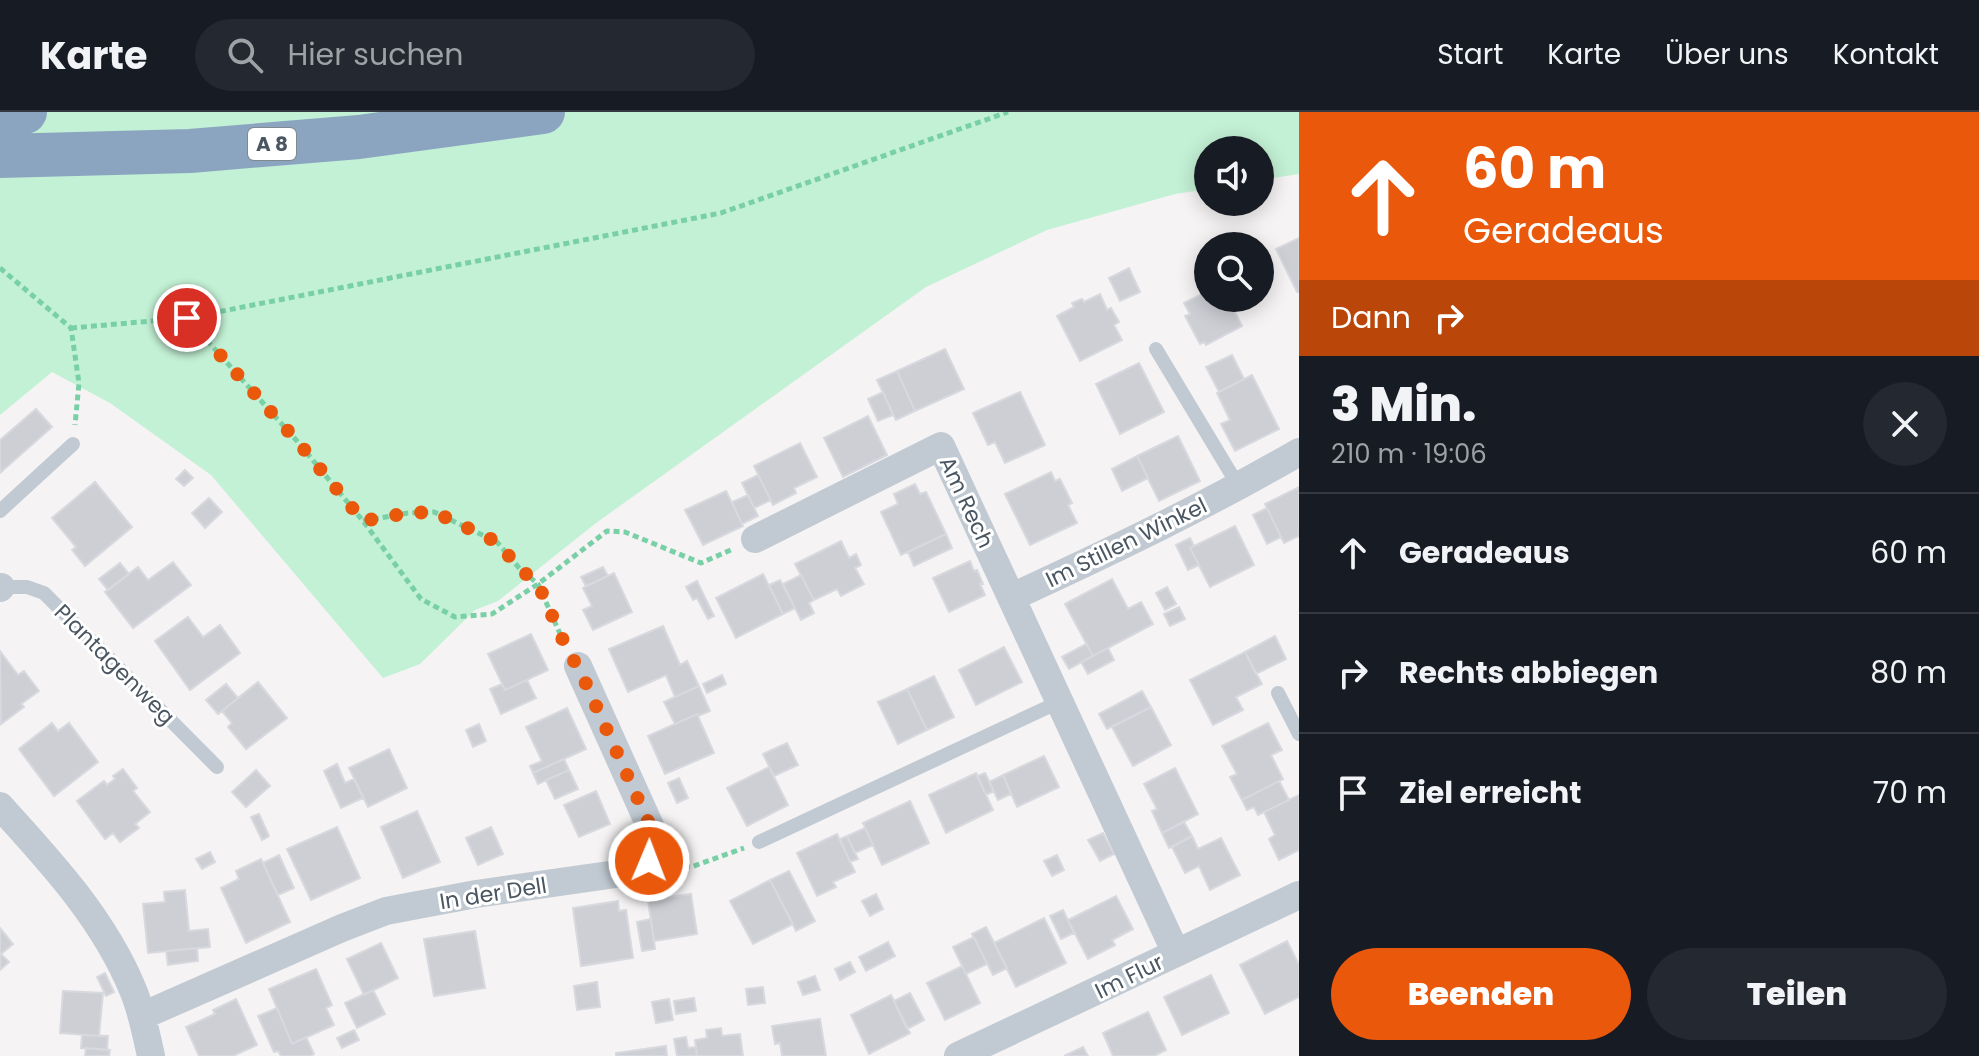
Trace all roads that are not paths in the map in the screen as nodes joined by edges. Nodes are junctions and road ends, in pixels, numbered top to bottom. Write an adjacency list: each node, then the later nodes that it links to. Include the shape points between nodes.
1 (25, 112): 3 (highway)
2 (543, 112): 4 (highway, A 8, via 221,149)
3 (0, 113)
4 (0, 156)
5 (1156, 349): 8 (lane)
6 (73, 444): 9 (lane)
7 (1299, 452): 8 (street, Im Stillen Winkel)
8 (1239, 487): 12 (street, Im Stillen Winkel)
9 (0, 511)
10 (755, 539): 12 (street, Am Rech, via 941,446)
11 (0, 587): 17 (lane, Plantagenweg, via 44,593)
12 (1012, 597): 15 (street, Am Rech)
13 (578, 666): 22 (street, In der Dell, via 655,837 649,861 623,873 386,911)
14 (1278, 693): 16 (lane)
15 (1059, 702): 19 (lane); 21 (street, Am Rech)
16 (1299, 734)
17 (217, 767)
18 (0, 806): 22 (street, via 88,909 118,957)
19 (759, 842)
20 (1299, 895): 21 (street, Im Flur)
21 (1176, 953): 24 (street, Im Flur)
22 (142, 1016): 23 (street)
23 (151, 1056)
24 (958, 1056)

